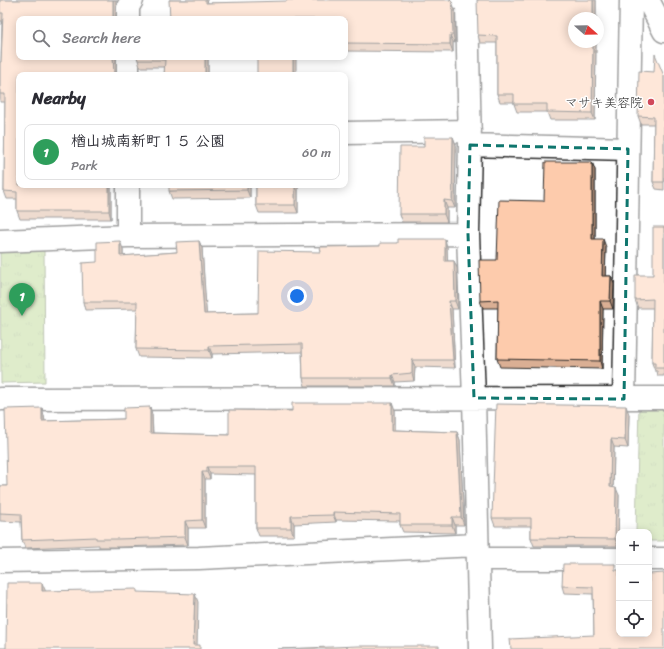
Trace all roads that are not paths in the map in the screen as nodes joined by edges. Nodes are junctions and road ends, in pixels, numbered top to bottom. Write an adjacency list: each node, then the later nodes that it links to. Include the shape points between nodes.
1 (132, 0): 5 (street, via 128,7)
2 (462, 0): 10 (street, via 467,4)
3 (631, 0): 11 (street)
4 (648, 0): 6 (street)
5 (128, 16)
6 (664, 31)
7 (128, 60): 8 (street)
8 (128, 72)
9 (348, 133): 10 (street)
10 (470, 138): 11 (street); 13 (street)
11 (628, 149): 19 (street)
12 (128, 188): 14 (street)
13 (468, 234): 14 (street); 16 (street)
14 (128, 236): 15 (street)
15 (0, 241)
16 (474, 398): 18 (street); 19 (street); 20 (street)
17 (664, 398): 19 (street)
18 (0, 399)
19 (624, 399)
20 (477, 552): 21 (street); 24 (street); 25 (street)
21 (616, 559)
22 (652, 559): 23 (street)
23 (664, 559)
24 (0, 561)
25 (480, 649)

